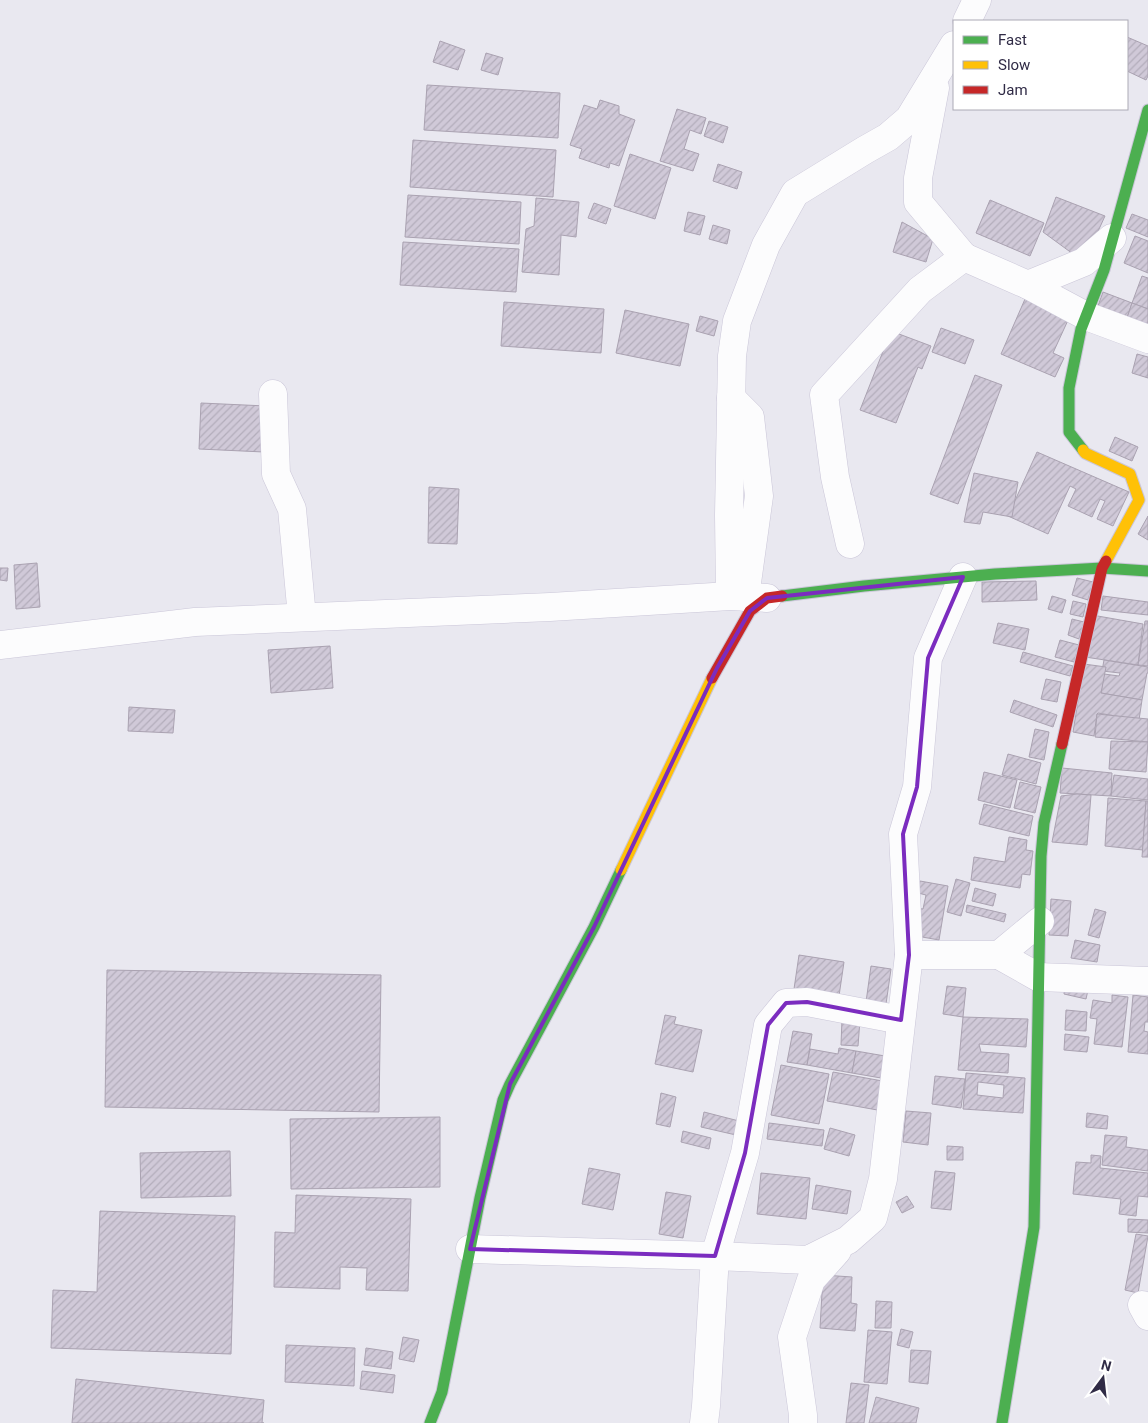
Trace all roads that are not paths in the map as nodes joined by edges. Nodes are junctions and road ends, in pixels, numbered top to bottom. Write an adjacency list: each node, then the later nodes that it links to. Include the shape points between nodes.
1 (977, 0): 2 (street)
2 (967, 20)
3 (953, 47): 4 (street)
4 (938, 72): 7 (street, via 918,178 918,202); 17 (street, via 909,119 888,137 795,193 766,245 737,322 732,356 729,515)
5 (1148, 110): 6 (street)
6 (1112, 238): 8 (street, via 1084,262); 9 (street, via 1104,270)
7 (964, 257): 8 (street); 13 (street, via 920,290 824,394 835,477)
8 (1028, 285): 9 (street)
9 (1086, 316): 10 (street); 12 (street, via 1069,388 1069,432 1085,453 1130,474)
10 (1148, 339)
11 (272, 394): 18 (street, via 276,474 292,509)
12 (1144, 501): 14 (street)
13 (850, 544)
14 (1102, 568): 15 (street); 16 (street); 20 (street, via 1044,823)
15 (1148, 571)
16 (963, 577): 17 (street); 21 (street, via 928,658 917,787 903,834)
17 (747, 597): 18 (street); 27 (street, via 750,610 717,668 594,927 510,1084 501,1109)
18 (302, 617): 19 (street, via 195,622)
19 (0, 645)
20 (1040, 921): 22 (street); 23 (street)
21 (909, 955): 22 (street); 25 (street)
22 (999, 955): 23 (street)
23 (1038, 977): 24 (street); 32 (street, via 1034,1227)
24 (1148, 982)
25 (901, 1020): 26 (street, via 884,1169 873,1218); 28 (street, via 807,1002 786,1003 768,1025 745,1152)
26 (843, 1243): 28 (street, via 808,1260); 31 (street, via 811,1280 792,1337)
27 (470, 1249): 28 (street); 29 (street, via 442,1392)
28 (715, 1256): 30 (street)
29 (430, 1423)
30 (704, 1423)
31 (803, 1423)
32 (1002, 1423)

